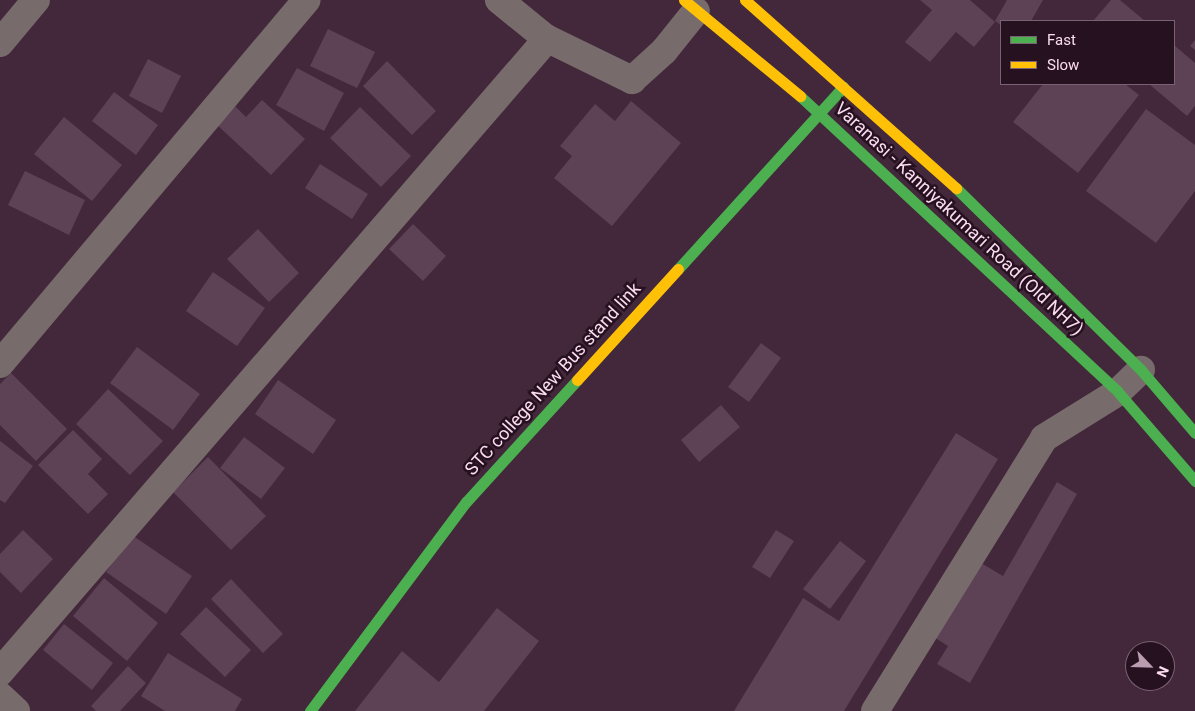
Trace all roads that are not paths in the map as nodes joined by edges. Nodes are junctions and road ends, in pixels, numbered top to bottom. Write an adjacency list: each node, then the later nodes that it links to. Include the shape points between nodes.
1 (36, 0): 7 (street)
2 (307, 0): 10 (street)
3 (499, 0): 6 (street)
4 (745, 0): 8 (main road, Varanasi - Kanniyakumari Road (Old NH7))
5 (690, 5): 6 (street, via 664,51 632,80); 9 (main road, Varanasi - Kanniyakumari Road (Old NH7))
6 (546, 38): 15 (street)
7 (0, 43)
8 (843, 87): 9 (main road, STC college New Bus stand link); 11 (main road, Varanasi - Kanniyakumari Road (Old NH7), via 974,204)
9 (818, 111): 12 (main road, Varanasi - Kanniyakumari Road (Old NH7)); 18 (main road, STC college New Bus stand link, via 466,502)
10 (0, 364)
11 (1141, 370): 12 (street); 13 (main road, Varanasi - Kanniyakumari Road (Old NH7))
12 (1118, 392): 14 (main road, Varanasi - Kanniyakumari Road (Old NH7)); 19 (street, via 1044,438)
13 (1195, 433)
14 (1195, 481)
15 (0, 672)
16 (0, 696): 17 (street)
17 (16, 711)
18 (310, 711)
19 (875, 711)

